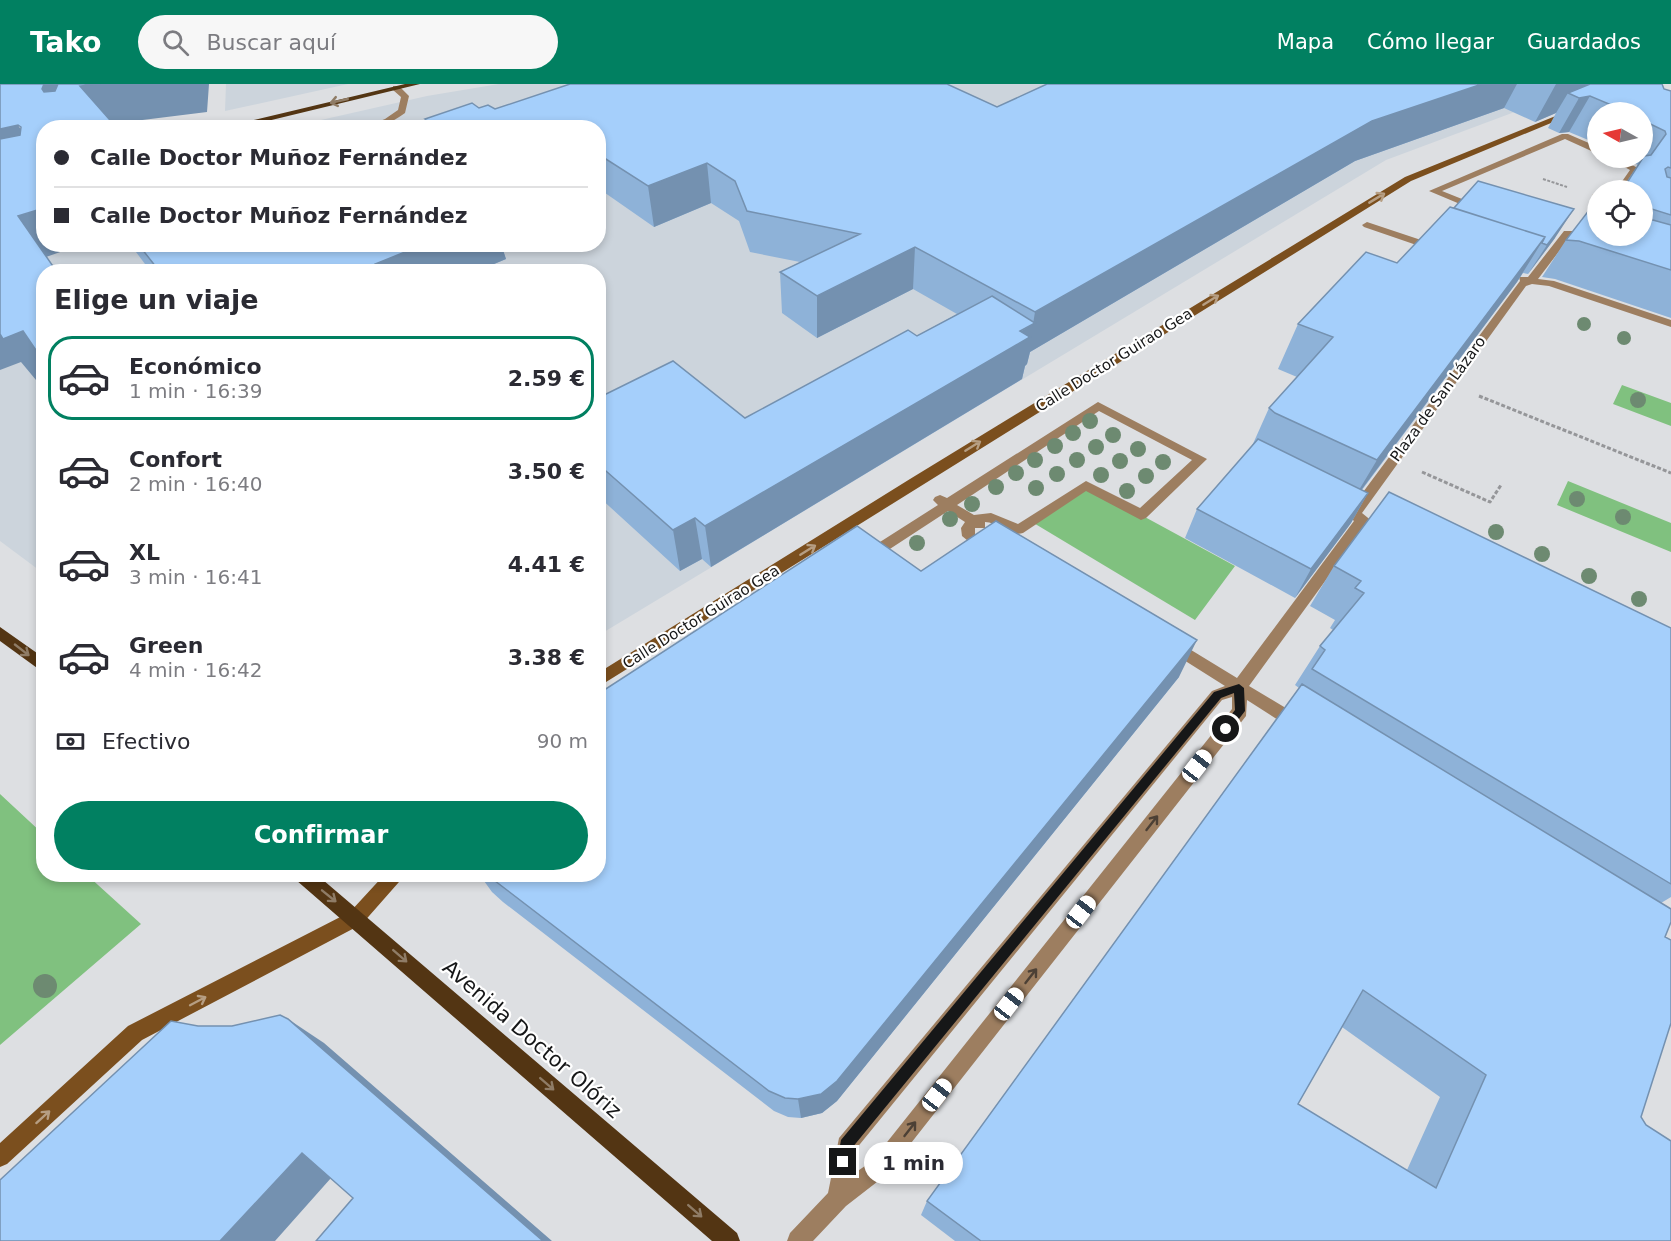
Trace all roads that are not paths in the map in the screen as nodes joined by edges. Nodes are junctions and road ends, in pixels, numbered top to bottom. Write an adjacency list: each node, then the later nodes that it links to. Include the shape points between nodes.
1 (416, 84): 2 (main road)
2 (396, 88): 4 (main road, one-way to 4); 5 (street, via 405,96 402,111)
3 (1578, 110): 25 (street, Calle Doctor Guirao Gea, one-way to 3, via 1408,179)
4 (258, 120)
5 (389, 120)
6 (1587, 146): 9 (street, via 1565,136 1434,191)
7 (1633, 168): 8 (street)
8 (1628, 180)
9 (1488, 212)
10 (1367, 225): 12 (street)
11 (1587, 237): 14 (street, Plaza de San Lázaro, via 1563,234)
12 (1443, 251)
13 (1509, 274): 14 (street)
14 (1531, 281): 15 (street, via 1550,283); 18 (street, Plaza de San Lázaro, via 1522,284 1354,514)
15 (1671, 324)
16 (943, 502): 19 (street); 19 (street, via 863,560 917,602 990,550 969,536); 19 (street, via 1098,406 1201,459 1141,515 1086,485 1018,530 998,518 984,515)
17 (1342, 509): 18 (street)
18 (1363, 519): 21 (street, via 1373,531); 26 (street, Plaza de San Lázaro)
19 (972, 520): 20 (street)
20 (992, 532)
21 (1391, 540)
22 (0, 633): 24 (main road, one-way to 24)
23 (1160, 638): 26 (street)
24 (36, 661)
25 (606, 676)
26 (1239, 688): 27 (street); 32 (street, one-way to 26, via 879,1168 1233,720 1240,711); 32 (street, via 1217,695 846,1145)
27 (1310, 731)
28 (312, 882): 30 (main road, Avenida Doctor Olóriz, one-way to 30)
29 (390, 882): 30 (street)
30 (356, 918): 31 (street, one-way to 30, via 135,1033); 33 (main road, Avenida Doctor Olóriz, one-way to 33)
31 (0, 1157)
32 (838, 1198): 34 (street)
33 (729, 1241)
34 (798, 1241)

